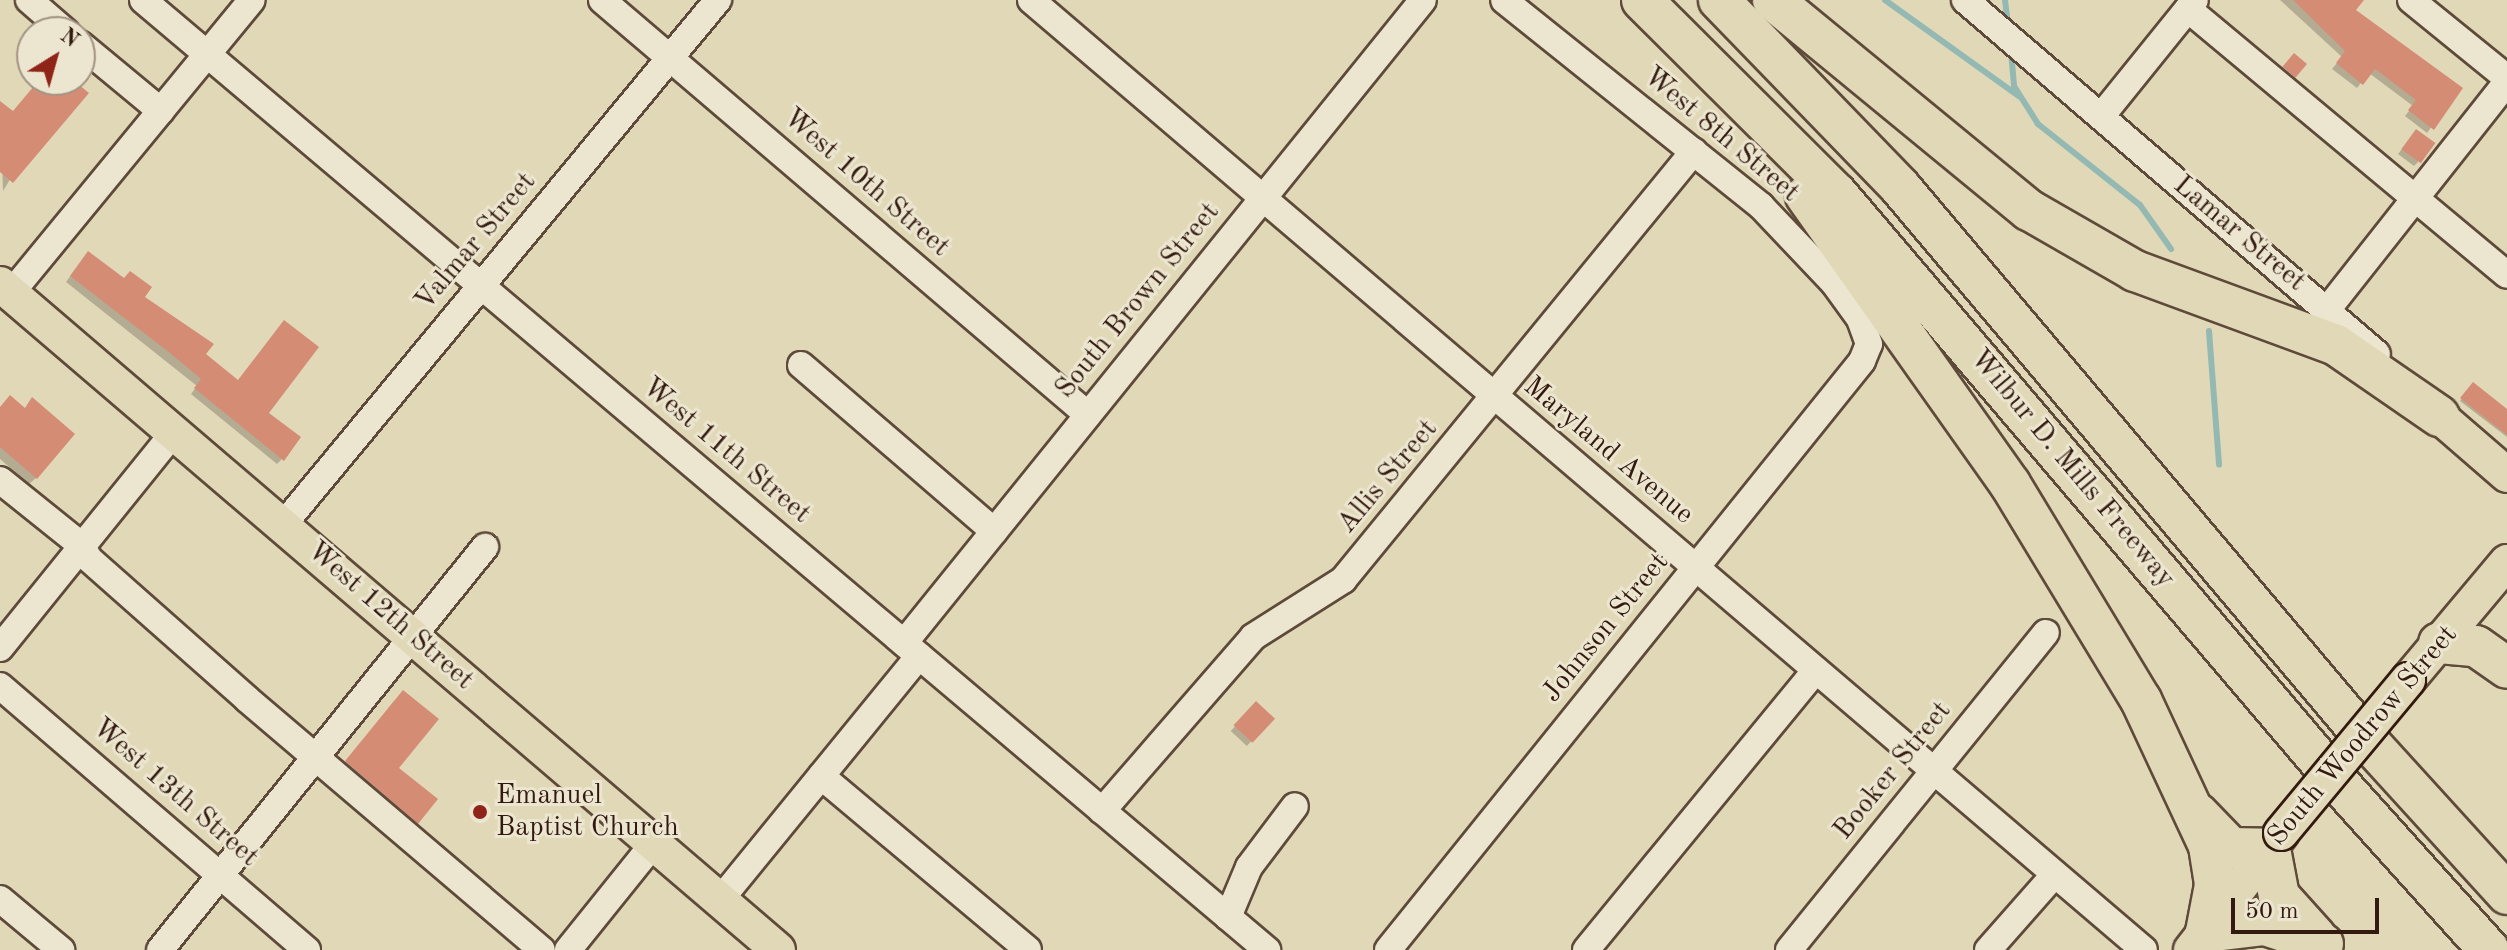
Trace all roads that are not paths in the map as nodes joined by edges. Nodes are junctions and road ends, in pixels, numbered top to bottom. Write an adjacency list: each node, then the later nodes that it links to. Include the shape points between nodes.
1 (29, 0): 15 (street)
2 (143, 0): 16 (street, West 11th Street)
3 (252, 0): 16 (street)
4 (602, 0): 18 (street, West 10th Street)
5 (718, 0): 18 (street, Valmar Street)
6 (1423, 0): 23 (street, South Brown Street)
7 (1504, 0): 22 (street, West 8th Street)
8 (1642, 0): 56 (highway, via 1821,213 2010,484 2141,700); 80 (highway, Wilbur D. Mills Freeway, via 1836,193 2335,779)
9 (1719, 0): 61 (highway, Wilbur D. Mills Freeway, via 1900,187 2367,740)
10 (1773, 0): 33 (highway, via 2029,210 2135,271 2336,345)
11 (1965, 0): 21 (street, Lamar Street)
12 (2411, 0): 19 (street)
13 (1034, 1): 23 (street, Maryland Avenue)
14 (2191, 4): 21 (street); 24 (street)
15 (48, 16)
16 (207, 54): 20 (street); 26 (street, West 11th Street)
17 (96, 57): 20 (street)
18 (670, 57): 26 (street, Valmar Street); 32 (street, West 10th Street)
19 (2507, 80): 24 (street)
20 (161, 111): 27 (street)
21 (2103, 114): 28 (street, Lamar Street)
22 (1694, 151): 29 (street, West 8th Street, via 1799,243 1860,319); 31 (street, Allis Street)
23 (1263, 198): 31 (street, Maryland Avenue); 32 (street, South Brown Street)
24 (2414, 200): 25 (street); 28 (street)
25 (2507, 275)
26 (481, 286): 37 (street, Valmar Street); 47 (street, West 11th Street)
27 (6, 288): 34 (main road, West 12th Street)
28 (2327, 310): 33 (street, Lamar Street)
29 (1869, 344): 42 (street, Johnson Street, via 1862,361)
30 (801, 365): 38 (street)
31 (1496, 397): 42 (street, Maryland Avenue); 55 (street, Allis Street, via 1343,580 1253,637)
32 (1088, 415): 38 (street, South Brown Street)
33 (2439, 416): 35 (main road, Lamar Street)
34 (174, 432): 37 (main road, West 12th Street); 39 (street)
35 (2507, 475)
36 (0, 480): 39 (street)
37 (283, 525): 44 (main road, West 12th Street)
38 (994, 531): 47 (street, South Brown Street)
39 (81, 545): 46 (street); 51 (street, via 89,559)
40 (485, 547): 44 (street)
41 (2507, 562): 45 (main road, South Woodrow Street)
42 (1696, 568): 49 (street, Maryland Avenue); 75 (street, Johnson Street)
43 (2046, 633): 52 (street, Booker Street)
44 (411, 635): 51 (street); 58 (main road, West 12th Street)
45 (2439, 643): 48 (highway, via 2476,646); 57 (main road, South Woodrow Street, bridge)
46 (0, 648)
47 (911, 650): 53 (street, South Brown Street); 55 (street, West 11th Street)
48 (2507, 668)
49 (1816, 670): 52 (street, Maryland Avenue); 76 (street)
50 (0, 686): 59 (street, West 13th Street)
51 (317, 758): 59 (street); 70 (street)
52 (1934, 771): 60 (street, Maryland Avenue); 77 (street, Booker Street)
53 (821, 776): 63 (street, South Brown Street); 73 (street)
54 (1295, 806): 64 (street, via 1249,867)
55 (1102, 811): 64 (street, West 11th Street)
56 (2197, 813): 57 (highway, via 2231,848); 65 (highway, via 2215,872)
57 (2275, 841): 65 (main road, South Woodrow Street); 66 (highway, via 2279,896)
58 (654, 843): 63 (main road, West 12th Street); 71 (street)
59 (220, 873): 68 (street); 69 (street, West 13th Street)
60 (2055, 874): 78 (street); 79 (street, Maryland Avenue)
61 (2507, 894)
62 (0, 899): 67 (street)
63 (720, 900): 72 (main road, West 12th Street)
64 (1228, 917): 74 (street, West 11th Street)
65 (2198, 941): 66 (highway, via 2265,925)
66 (2328, 947)
67 (61, 950)
68 (160, 950)
69 (307, 950)
70 (542, 950)
71 (568, 950)
72 (778, 950)
73 (1028, 950)
74 (1267, 950)
75 (1388, 950)
76 (1586, 950)
77 (1789, 950)
78 (1988, 950)
79 (2144, 950)
80 (2489, 950)

